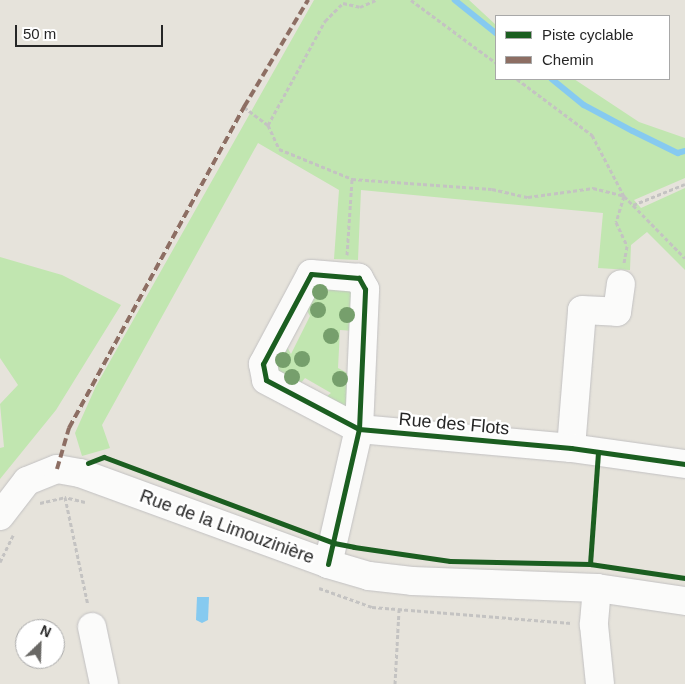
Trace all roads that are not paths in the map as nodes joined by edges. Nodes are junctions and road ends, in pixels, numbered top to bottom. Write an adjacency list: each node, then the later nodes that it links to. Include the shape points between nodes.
1 (621, 284): 3 (street, via 617,312 582,310)
2 (359, 429): 2 (street, via 266,380 263,364 311,274 358,278 365,288); 3 (street, Rue des Flots); 6 (street)
3 (571, 448): 4 (street, Rue des Flots)
4 (685, 464)
5 (9, 522): 6 (street, Rue de la Limouzinière, via 27,481 40,473 57,469 80,473)
6 (328, 564): 7 (street, Rue de la Limouzinière, via 369,576 412,581)
7 (597, 588): 8 (street, Rue de la Limouzinière); 11 (street, via 594,625)
8 (685, 601)
9 (92, 627): 10 (street)
10 (104, 684)
11 (600, 684)

